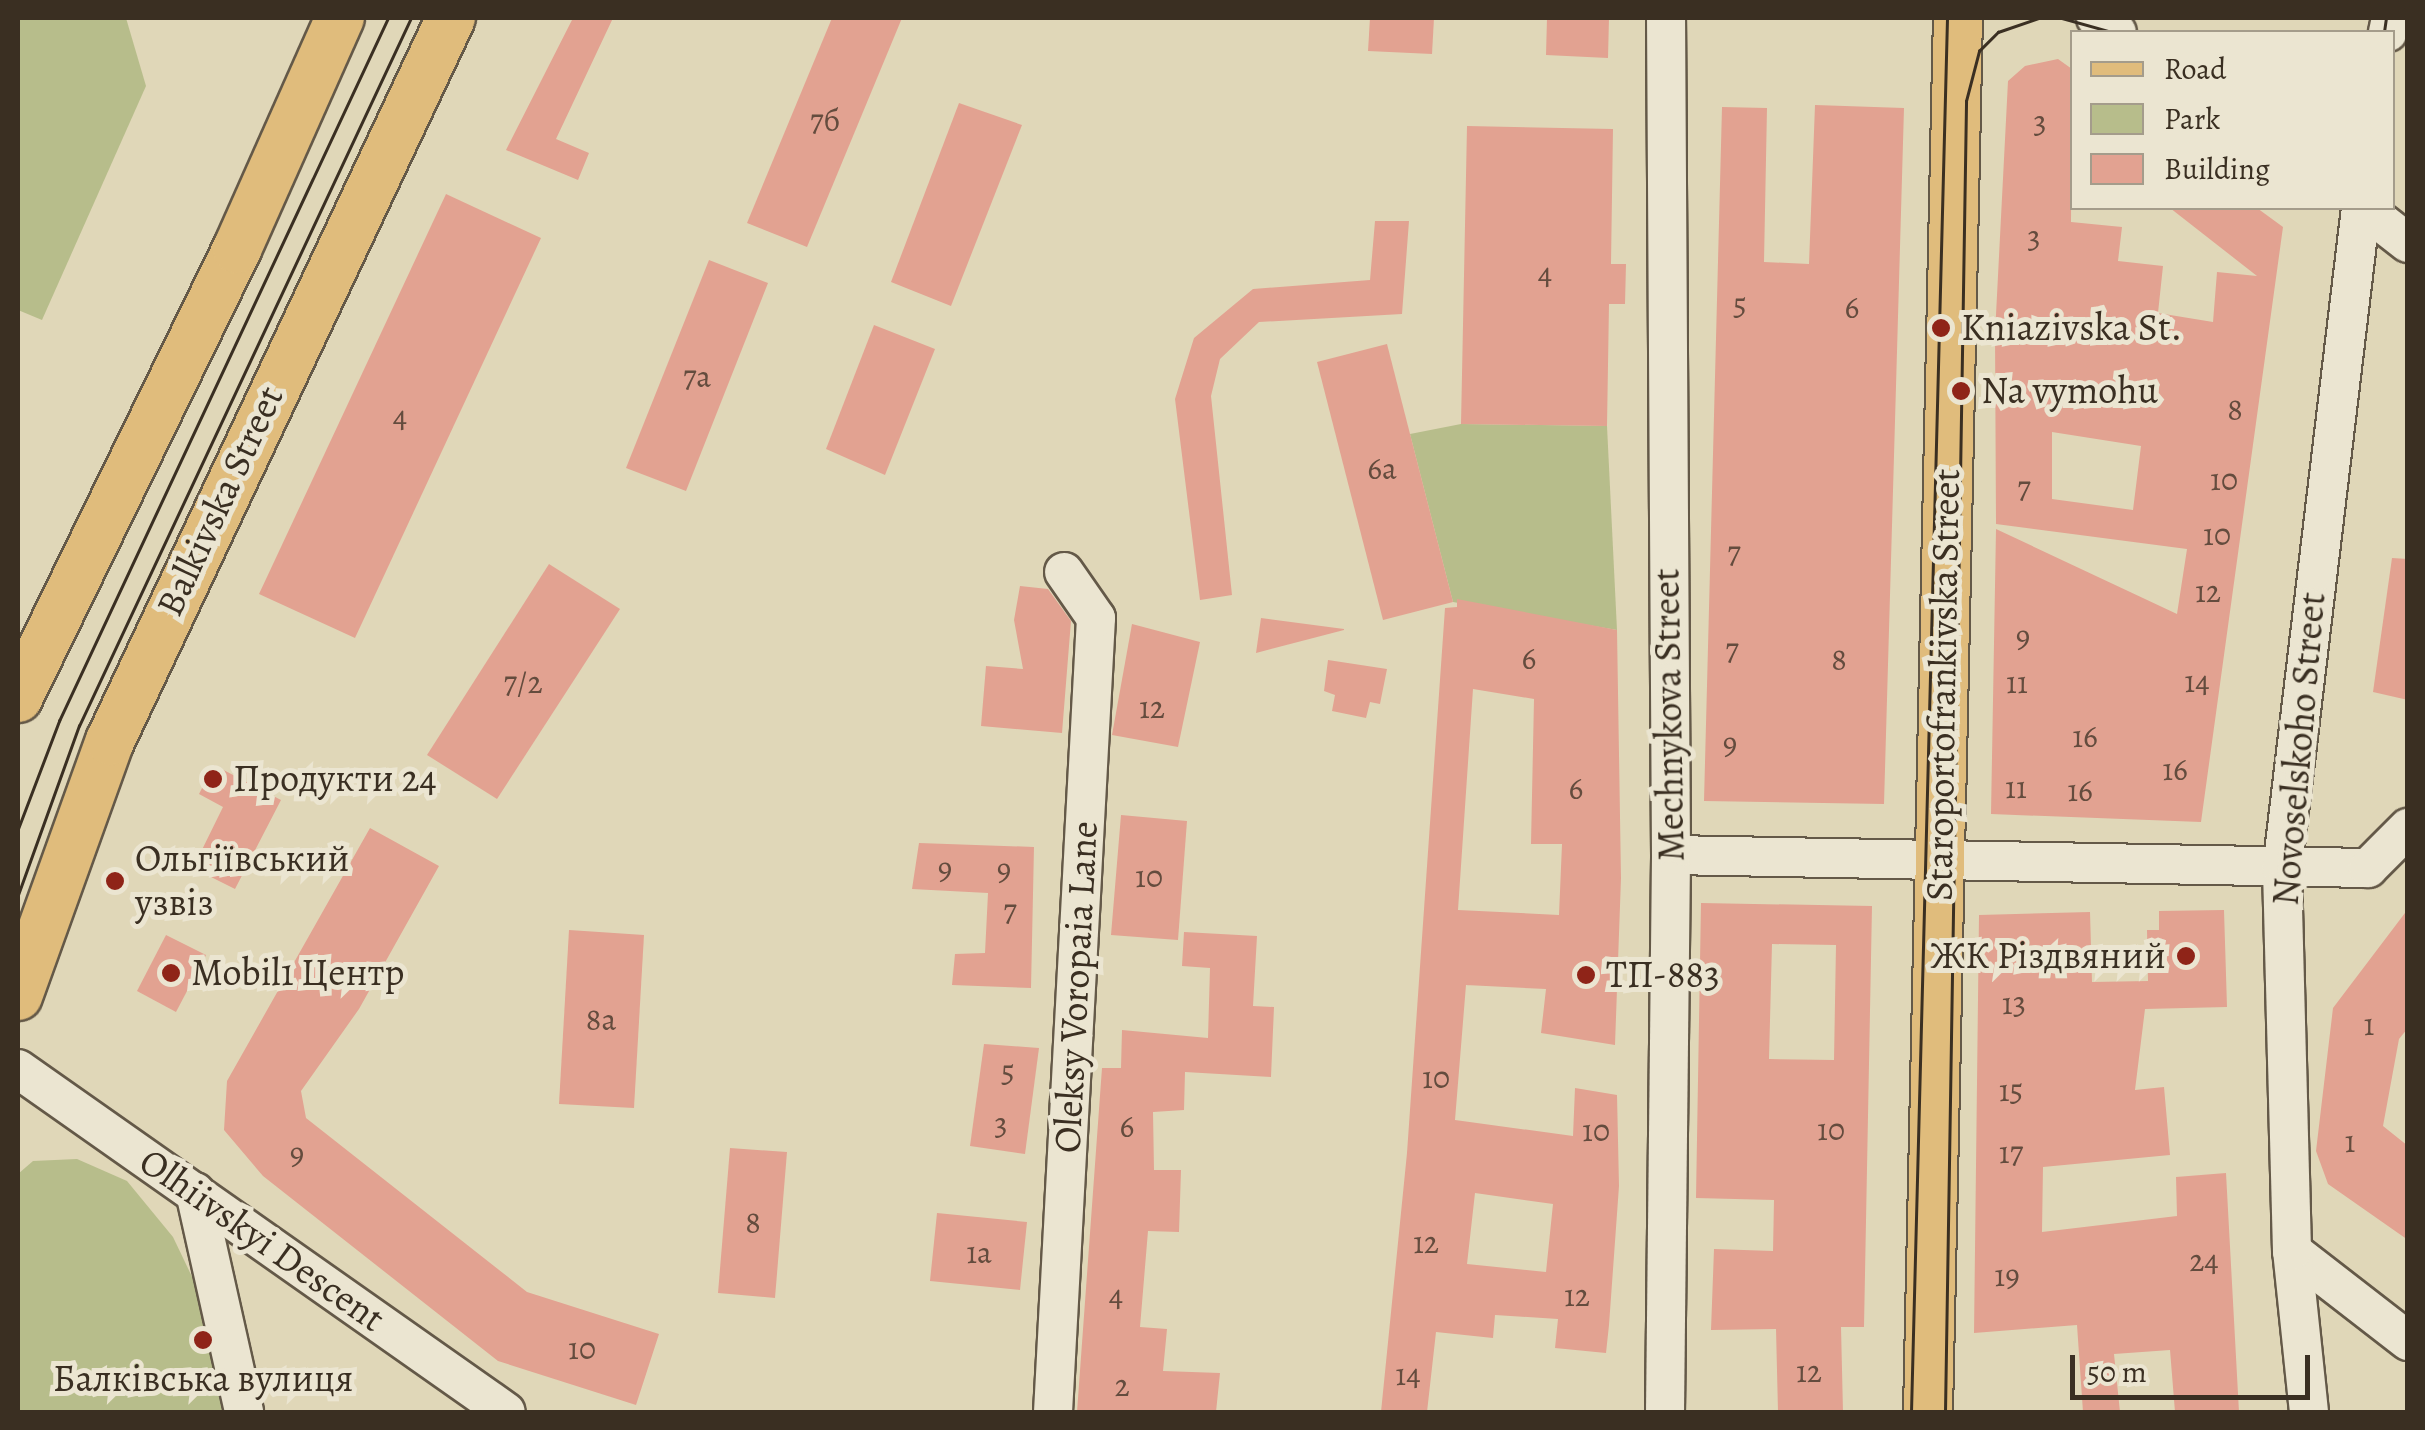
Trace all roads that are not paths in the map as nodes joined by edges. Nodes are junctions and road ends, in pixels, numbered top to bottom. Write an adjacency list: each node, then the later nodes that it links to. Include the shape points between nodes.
1 (340, 18): 9 (main road, via 237,249)
2 (452, 18): 14 (main road, Balkivska Street, via 110,741)
3 (1666, 18): 11 (street, Mechnykova Street)
4 (1958, 18): 12 (main road, Staroportofrankivska Street)
5 (2362, 210): 13 (street, Novoselskoho Street)
6 (2365, 210): 7 (street)
7 (2408, 243)
8 (1064, 572): 21 (street, Oleksy Voropaia Lane, via 1096,618)
9 (18, 698)
10 (2408, 828): 13 (street, via 2368,868)
11 (1671, 856): 12 (street); 22 (street, Mechnykova Street)
12 (1940, 860): 13 (street); 23 (main road, Staroportofrankivska Street)
13 (2282, 870): 17 (street, Novoselskoho Street)
14 (18, 996)
15 (18, 1070): 16 (street, Olhiivskyi Descent)
16 (195, 1192): 19 (street); 20 (street, Olhiivskyi Descent)
17 (2292, 1251): 18 (street); 24 (street, Novoselskoho Street)
18 (2408, 1341)
19 (244, 1412)
20 (506, 1412)
21 (1052, 1412)
22 (1665, 1412)
23 (1928, 1412)
24 (2310, 1412)

